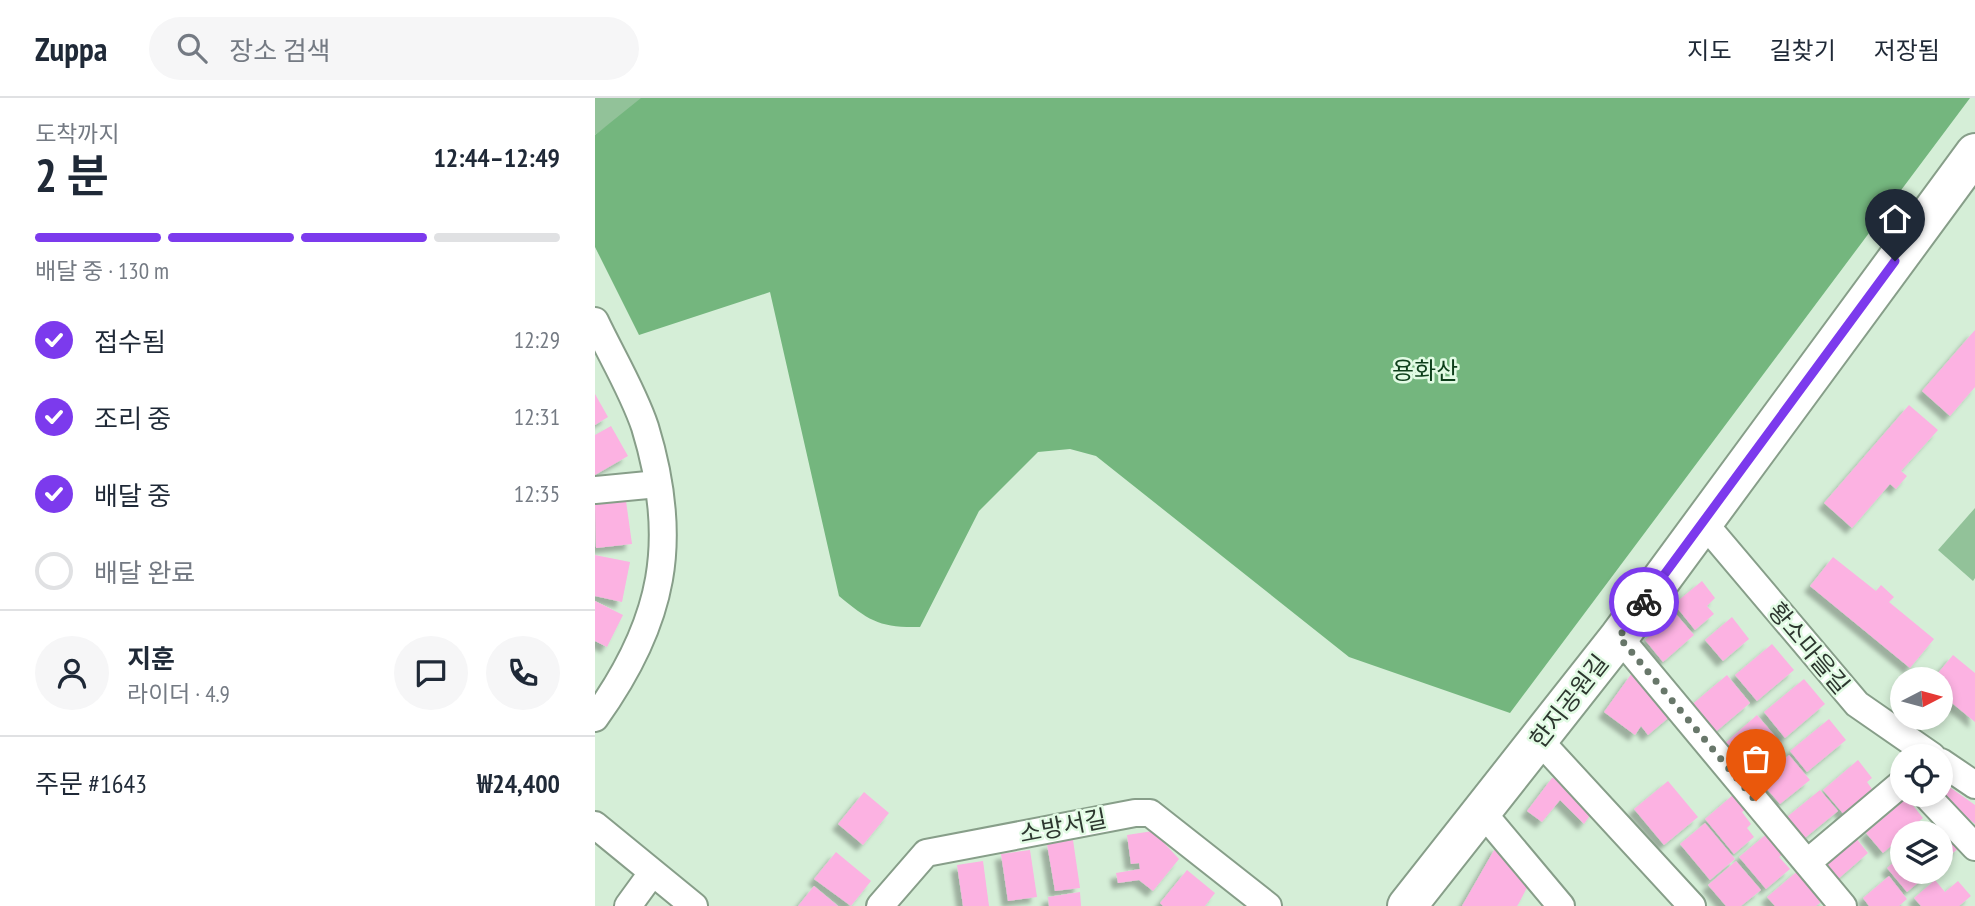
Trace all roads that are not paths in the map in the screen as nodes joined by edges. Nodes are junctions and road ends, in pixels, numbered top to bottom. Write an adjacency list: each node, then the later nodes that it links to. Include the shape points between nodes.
1 (1975, 153): 5 (street, 한지공원길)
2 (595, 321): 3 (street, via 645,426)
3 (658, 484): 4 (street); 7 (street, via 664,524 662,577 638,647)
4 (595, 490)
5 (1703, 522): 6 (street, 한지공원길); 9 (street, 황소마을길, via 1857,704)
6 (1619, 637): 8 (street, 한지공원길); 17 (street)
7 (595, 718)
8 (1539, 740): 14 (street, 한지공원길); 26 (street)
9 (1915, 744)
10 (1953, 770): 11 (street)
11 (1975, 786)
12 (1890, 793): 17 (street)
13 (1938, 807): 16 (street)
14 (1483, 813): 24 (street, 한지공원길); 25 (street)
15 (595, 825): 18 (street)
16 (1975, 846)
17 (1808, 862): 27 (street)
18 (652, 873): 20 (street); 21 (street)
19 (1237, 897): 22 (street, 소방서길, via 1150,813 1135,813 926,853); 23 (street, 소방서길)
20 (628, 906)
21 (694, 906)
22 (880, 906)
23 (1268, 906)
24 (1408, 906)
25 (1561, 906)
26 (1692, 906)
27 (1843, 906)

